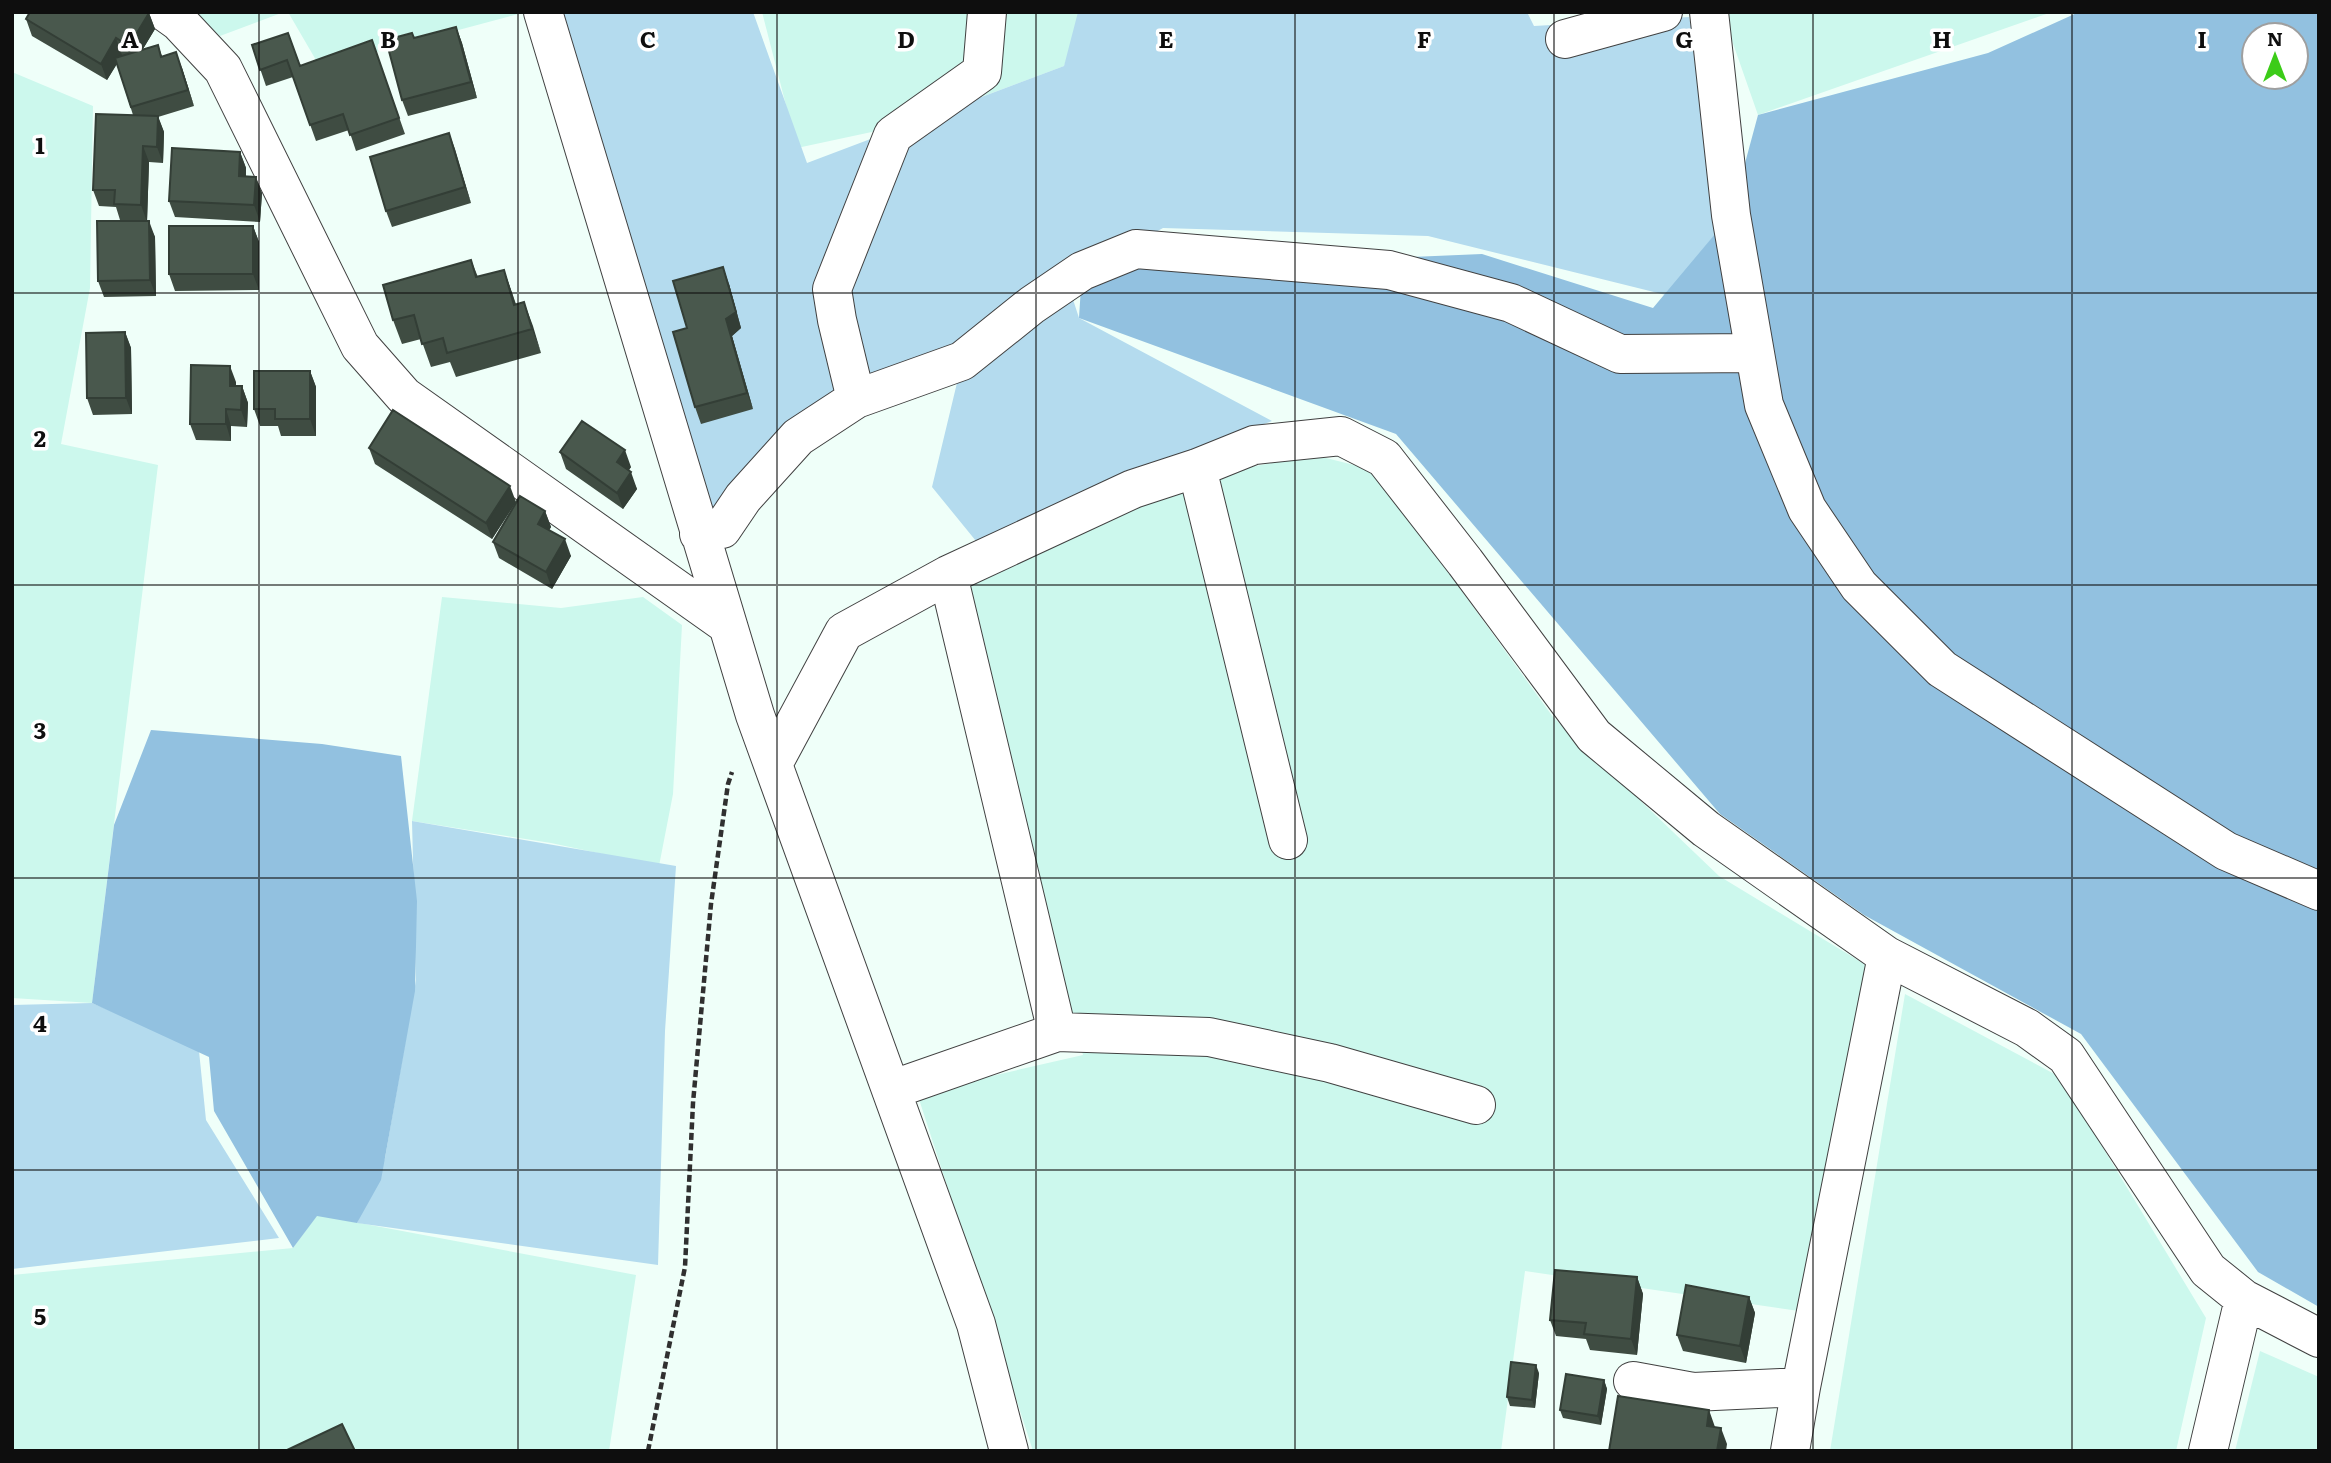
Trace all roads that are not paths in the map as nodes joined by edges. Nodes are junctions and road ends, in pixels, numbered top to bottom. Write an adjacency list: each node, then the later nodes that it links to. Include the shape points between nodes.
1 (165, 12): 12 (street, via 223,69 360,346 404,396)
2 (543, 12): 10 (street)
3 (987, 12): 8 (street, via 982,72 893,135 832,289)
4 (1663, 12): 6 (street)
5 (1709, 12): 7 (street, via 1731,215)
6 (1565, 39)
7 (1755, 353): 8 (street, via 1620,354 1511,303 1388,270 1136,249 1082,271 962,361); 15 (street, via 1764,405 1807,509 1859,586 1942,669 2226,851)
8 (856, 399): 10 (street, via 798,437 743,498 722,529)
9 (1197, 468): 11 (street, via 1133,489); 14 (street); 16 (street, via 1254,445 1341,436 1384,458 1594,736 1706,830)
10 (699, 534): 12 (street)
11 (948, 575): 13 (street, via 844,632); 17 (street)
12 (726, 624): 13 (street)
13 (773, 764): 18 (street)
14 (1289, 840)
15 (2319, 891)
16 (1887, 956): 20 (street, via 2027,1028 2066,1056 2208,1270); 23 (street)
17 (1057, 1032): 18 (street); 19 (street, via 1209,1037 1329,1063)
18 (891, 1090): 24 (street, via 976,1324)
19 (1476, 1105)
20 (2244, 1299): 21 (street); 26 (street)
21 (2319, 1338)
22 (1633, 1381): 23 (street, via 1693,1392)
23 (1801, 1387): 25 (street)
24 (1009, 1451)
25 (1790, 1451)
26 (2208, 1451)

